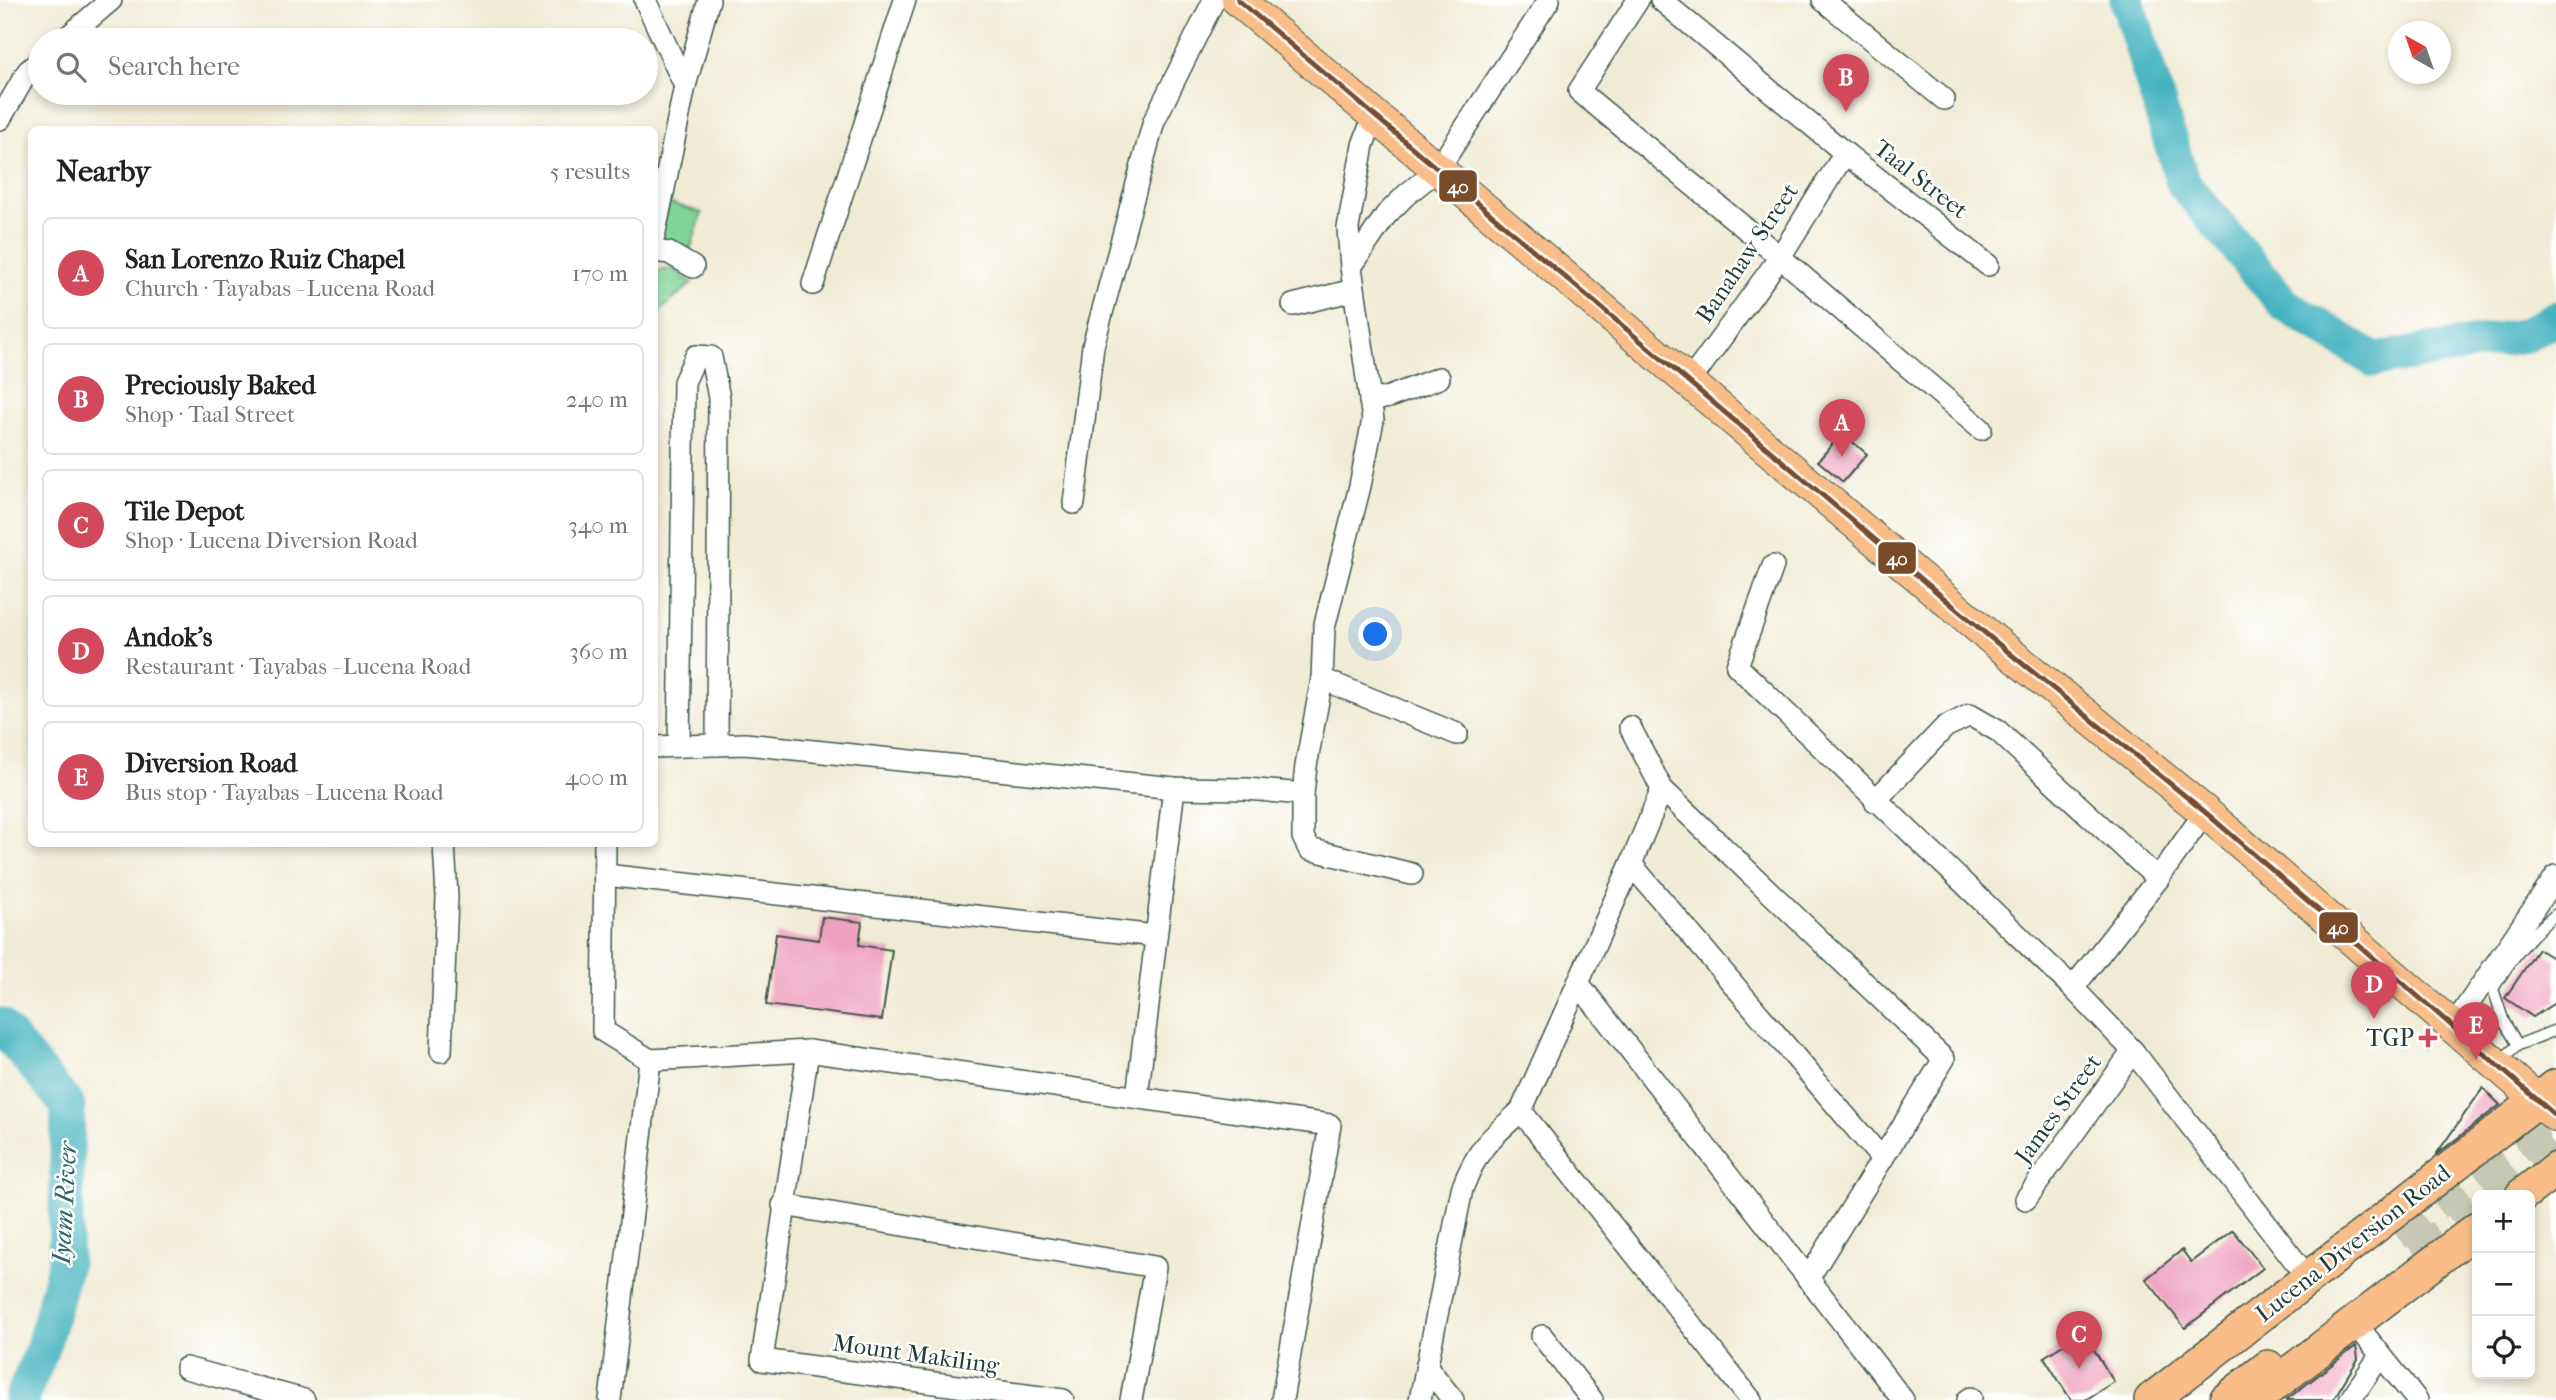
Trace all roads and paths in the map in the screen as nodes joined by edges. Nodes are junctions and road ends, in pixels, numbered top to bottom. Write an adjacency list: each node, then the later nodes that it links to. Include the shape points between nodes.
1 (111, 0): 11 (street)
2 (645, 0): 13 (street)
3 (709, 0): 13 (street)
4 (905, 0): 25 (street)
5 (1214, 0): 32 (street, via 1150,134 1093,346)
6 (1238, 0): 15 (main road)
7 (1549, 0): 18 (street)
8 (1638, 0): 21 (street, via 1579,91)
9 (1661, 0): 17 (street, Taal Street)
10 (1824, 0): 14 (street)
11 (78, 28)
12 (28, 71): 16 (street)
13 (685, 86): 19 (street)
14 (1944, 99)
15 (1374, 115): 18 (main road); 24 (street, via 1363,145 1348,228)
16 (0, 119)
17 (1845, 153): 21 (street, Banahaw Street); 22 (street, Taal Street)
18 (1438, 169): 24 (street, via 1386,215); 29 (main road)
19 (658, 218)
20 (658, 252): 23 (street)
21 (1780, 257): 29 (street, Banahaw Street); 31 (street)
22 (1988, 265)
23 (693, 267)
24 (1351, 267): 26 (street)
25 (813, 284)
26 (1354, 290): 27 (street); 30 (street)
27 (1293, 305)
28 (1439, 378): 30 (street)
29 (1690, 381): 44 (main road, via 1991,638)
30 (1370, 401): 34 (street, via 1373,420 1360,486 1324,628)
31 (1981, 429)
32 (1074, 503)
33 (1773, 566): 43 (street, via 1737,666)
34 (1322, 679): 36 (street); 42 (street)
35 (1630, 727): 41 (street)
36 (1457, 734)
37 (717, 745): 38 (street); 38 (street, via 719,398 711,357 696,356 684,382); 40 (street, via 745,744)
38 (679, 746): 39 (street)
39 (658, 747)
40 (1174, 788): 42 (street); 53 (street)
41 (1662, 789): 47 (street); 66 (street, via 1944,1059)
42 (1303, 794): 48 (street, via 1303,837 1309,849)
43 (1875, 801): 51 (street, via 1945,727 1970,715 1998,730); 55 (street)
44 (2205, 812): 51 (street); 56 (main road)
45 (443, 847): 58 (street, via 447,897)
46 (605, 847): 49 (street)
47 (1631, 864): 54 (street); 66 (street)
48 (1412, 874)
49 (605, 876): 53 (street); 62 (street, via 603,1031)
50 (2556, 876): 56 (street)
51 (2158, 879): 55 (street)
52 (2556, 914): 61 (lane, via 2503,971 2493,989 2504,1023)
53 (1156, 936): 63 (street)
54 (1578, 983): 65 (street); 73 (street)
55 (2073, 988): 60 (street)
56 (2452, 1028): 61 (main road)
57 (2556, 1030): 61 (lane)
58 (441, 1051)
59 (808, 1051): 62 (street); 63 (street); 70 (street)
60 (2133, 1051): 69 (street, James Street); 72 (street)
61 (2507, 1054): 64 (main road)
62 (650, 1060): 80 (street)
63 (1137, 1097): 83 (street, via 1330,1125)
64 (2550, 1101): 72 (highway, Lucena Diversion Road)
65 (1521, 1111): 77 (street, via 1489,1139 1472,1162 1462,1189); 87 (street)
66 (1882, 1159): 73 (street)
67 (2556, 1169): 68 (highway)
68 (2529, 1190)
69 (2026, 1199)
70 (783, 1205): 81 (street, Mount Makiling, via 762,1360); 82 (street, via 1155,1267)
71 (2472, 1233): 74 (highway)
72 (2308, 1278): 89 (highway, Lucena Diversion Road)
73 (1808, 1279): 88 (street)
74 (2354, 1323): 76 (street); 92 (highway)
75 (1542, 1336): 86 (street)
76 (2380, 1356): 93 (street); 94 (street)
77 (1427, 1367): 84 (street); 85 (street)
78 (186, 1368): 79 (street)
79 (304, 1400)
80 (610, 1400)
81 (1063, 1400)
82 (1132, 1400)
83 (1282, 1400)
84 (1420, 1400)
85 (1453, 1400)
86 (1592, 1400)
87 (1751, 1400)
88 (1903, 1400)
89 (2151, 1400)
90 (2181, 1400): 91 (highway, Lucena Diversion Road, via 2405,1245)
91 (2226, 1400)
92 (2254, 1400)
93 (2350, 1400)
94 (2417, 1400)

